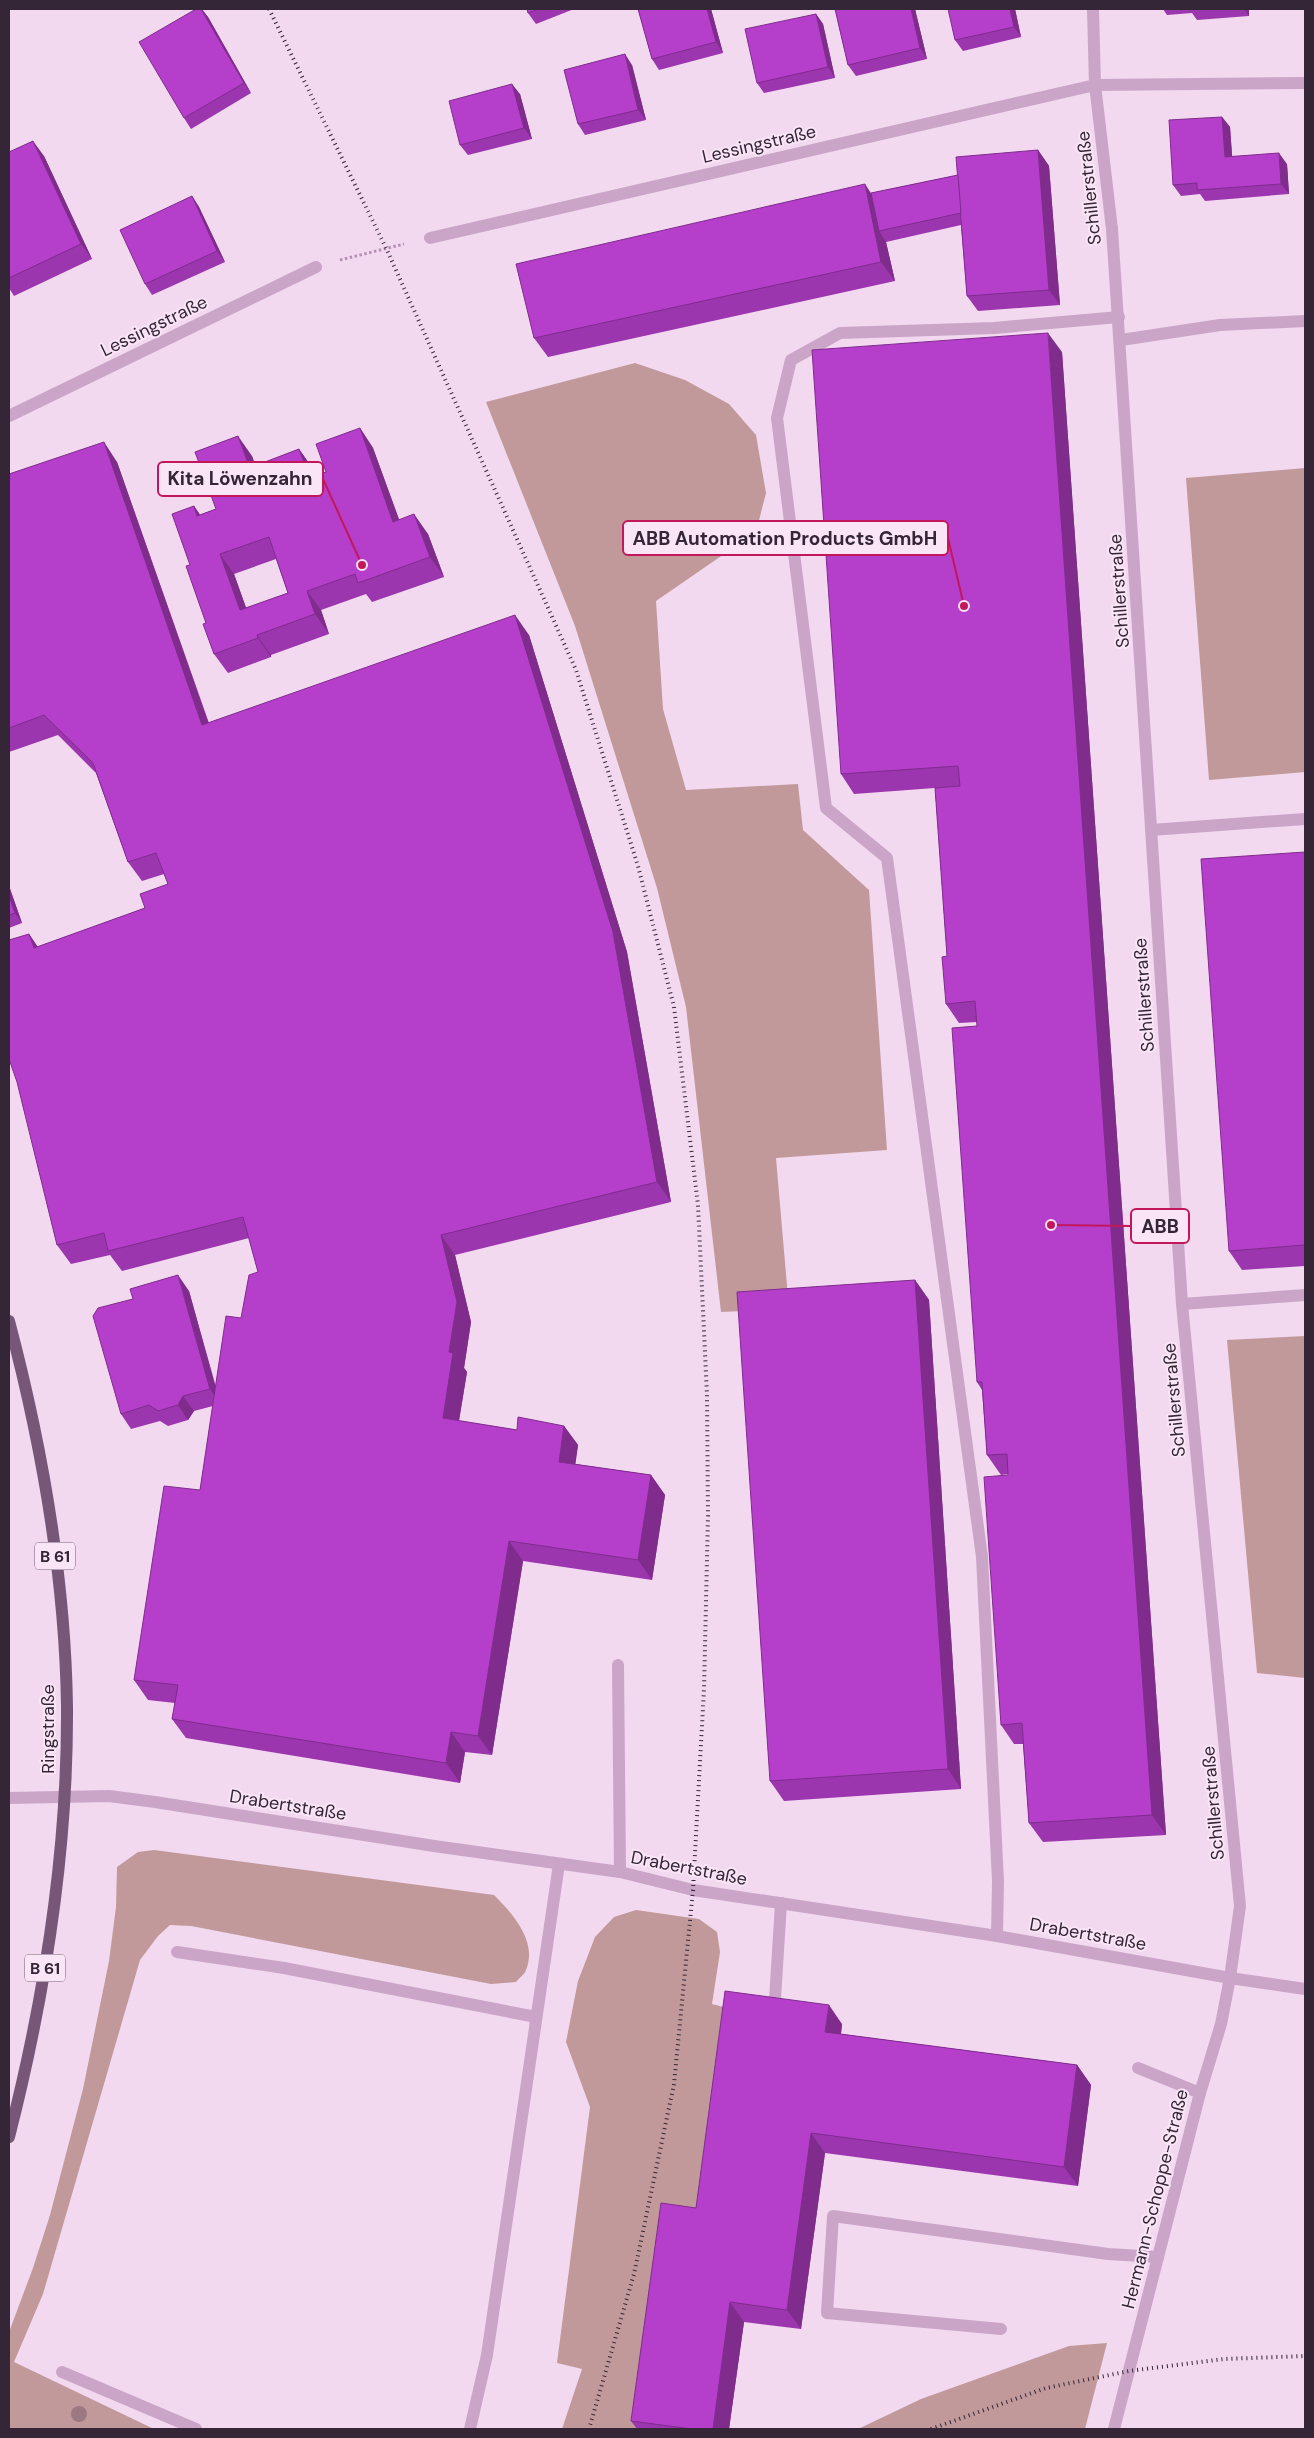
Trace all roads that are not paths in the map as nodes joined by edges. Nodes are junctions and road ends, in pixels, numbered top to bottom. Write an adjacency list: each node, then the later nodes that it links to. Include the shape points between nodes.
1 (1093, 9): 3 (street, Schillerstraße)
2 (1305, 83): 3 (street, Lessingstraße)
3 (1095, 85): 4 (street, Lessingstraße); 6 (street, Schillerstraße, via 1112,229)
4 (430, 238)
5 (316, 267): 9 (street, Lessingstraße)
6 (1118, 317): 8 (street, Schillerstraße); 21 (street, via 994,328 840,333 791,360 777,418 826,808 887,858 982,1557 998,1881)
7 (1305, 321): 8 (street, via 1220,324)
8 (1120, 340): 11 (street, Schillerstraße)
9 (9, 416)
10 (1305, 819): 11 (street)
11 (1151, 830): 13 (street, Schillerstraße)
12 (1305, 1295): 13 (street)
13 (1182, 1304): 23 (street, Schillerstraße, via 1240,1906)
14 (9, 1321): 16 (main road, Ringstraße / B 61, via 26,1386 52,1528 65,1665 67,1744)
15 (618, 1665): 19 (street)
16 (64, 1796): 17 (street, Drabertstraße); 18 (street, Drabertstraße, via 109,1796 155,1802); 29 (main road, Ringstraße / B 61, via 49,1950)
17 (9, 1798)
18 (558, 1864): 19 (street, Drabertstraße); 26 (street)
19 (620, 1872): 20 (street, Drabertstraße, via 692,1890)
20 (781, 1903): 21 (street, Drabertstraße); 25 (street)
21 (997, 1936): 23 (street, Drabertstraße)
22 (176, 1952): 26 (street, via 284,1968)
23 (1230, 1978): 24 (street, Drabertstraße); 28 (street, Hermann-Schoppe-Straße, via 1221,2024)
24 (1305, 1989)
25 (775, 1999)
26 (536, 2018): 34 (street, via 487,2355)
27 (1138, 2068): 28 (street)
28 (1200, 2093): 30 (street, Hermann-Schoppe-Straße)
29 (9, 2137)
30 (1158, 2257): 31 (street, via 1108,2254 833,2216 827,2314); 35 (street, Hermann-Schoppe-Straße)
31 (1001, 2329)
32 (62, 2372): 33 (street)
33 (196, 2429)
34 (470, 2429)
35 (1114, 2429)

